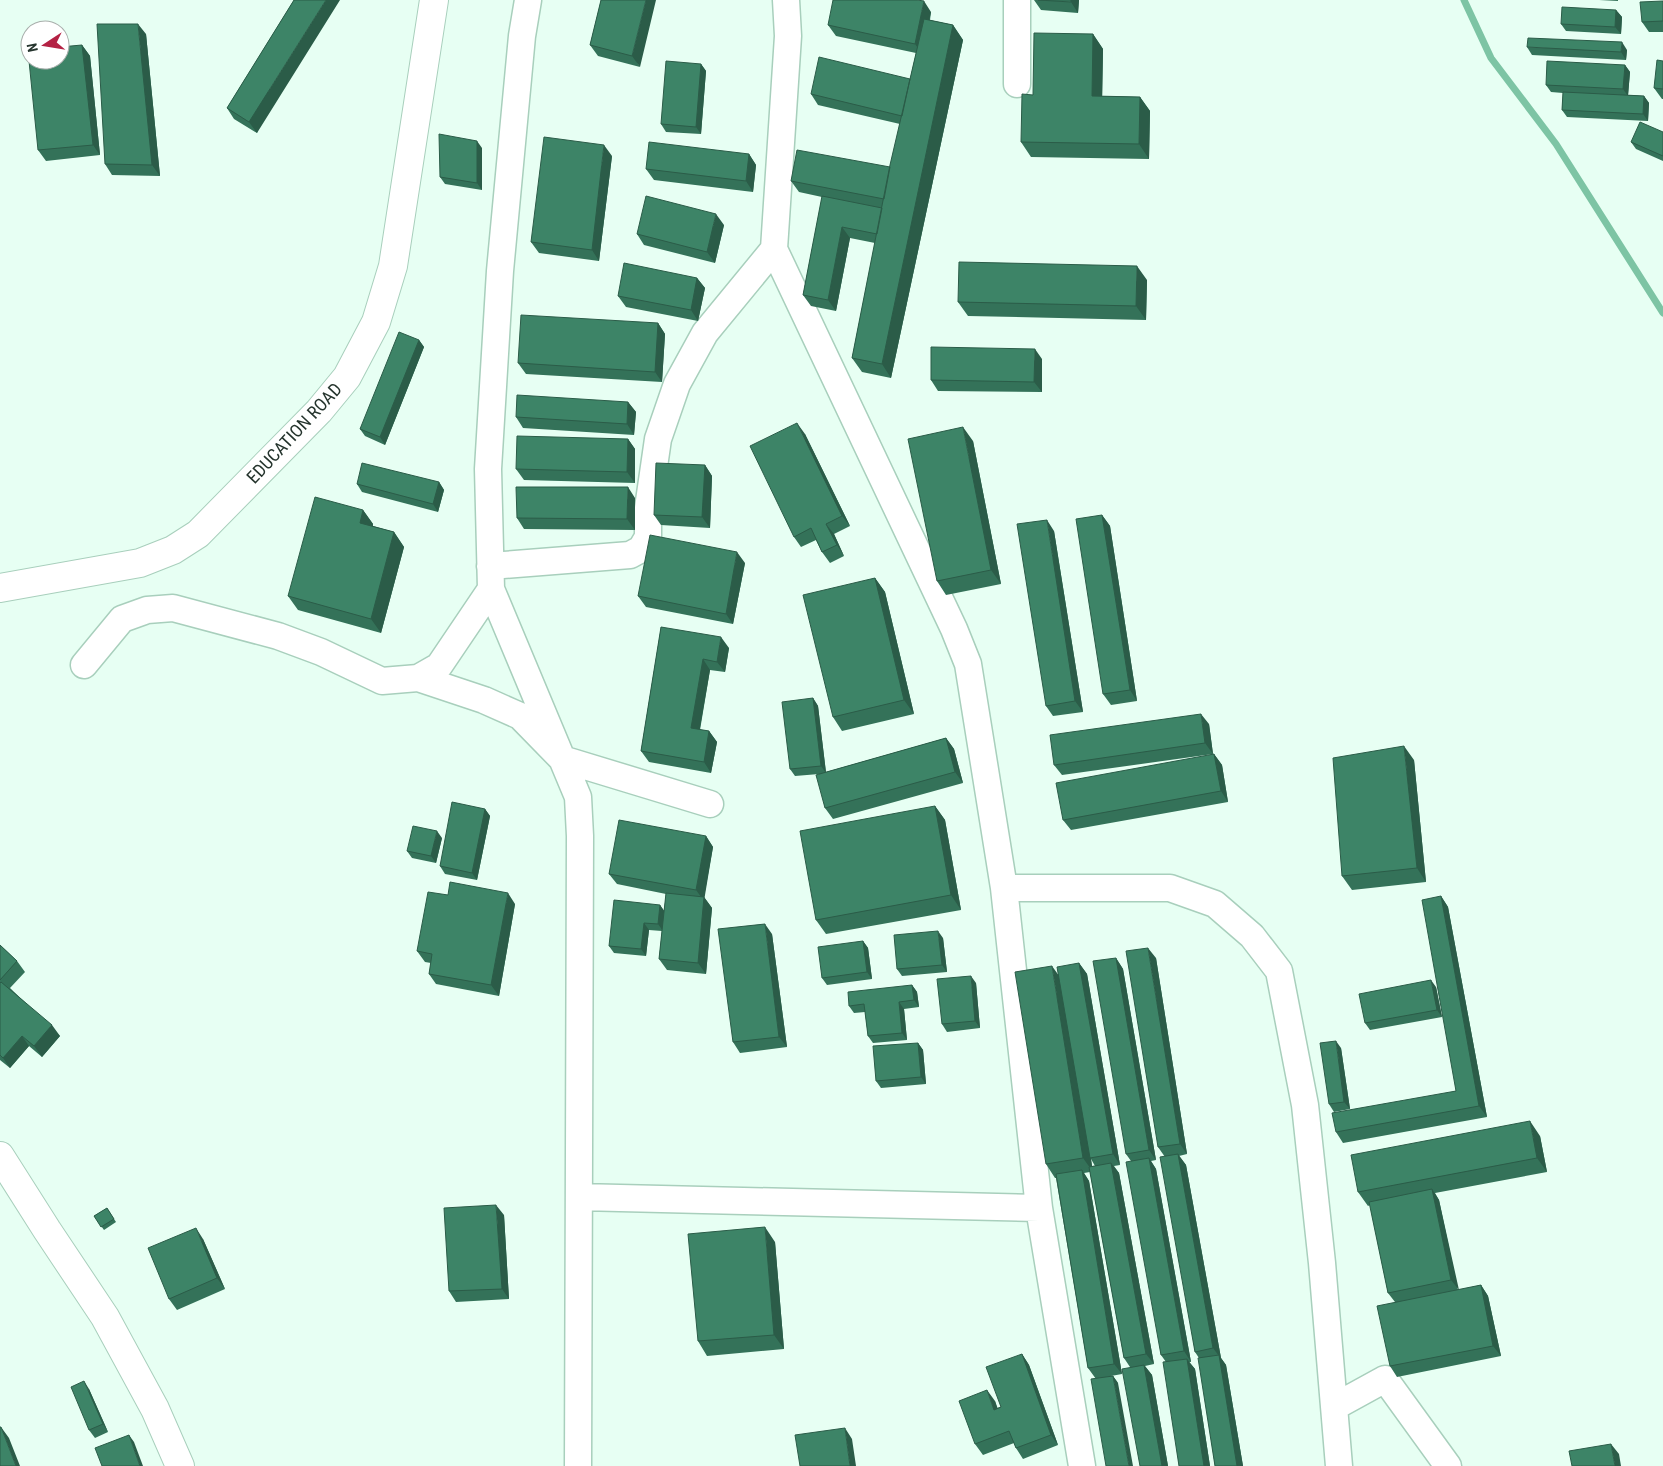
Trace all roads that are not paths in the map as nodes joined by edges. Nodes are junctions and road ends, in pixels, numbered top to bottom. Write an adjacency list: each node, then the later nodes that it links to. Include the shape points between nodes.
1 (434, 0): 8 (street, EDUCATION ROAD, via 393,266 376,322 347,376 319,411 198,534 173,550 140,563)
2 (528, 0): 7 (street, via 500,271 488,468)
3 (786, 0): 6 (street, via 788,36)
4 (1017, 0): 5 (street)
5 (1017, 84)
6 (774, 249): 7 (street, via 705,334 677,384 658,439 648,508 648,537 641,550 630,555); 13 (street, via 968,664)
7 (490, 578): 10 (street, via 439,666); 11 (street)
8 (0, 588)
9 (84, 665): 10 (street, via 122,619 147,610 173,608 278,636 382,681)
10 (418, 678): 11 (street, via 520,716)
11 (562, 759): 12 (street); 15 (street, via 578,797 580,836)
12 (710, 804)
13 (1004, 888): 16 (street); 17 (street, via 1170,888 1215,904 1252,936 1278,971 1305,1105)
14 (0, 1156): 18 (street, via 105,1317 155,1409)
15 (579, 1197): 16 (street); 19 (street)
16 (1039, 1208): 20 (street)
17 (1334, 1408): 21 (street); 22 (street, via 1385,1379)
18 (180, 1466)
19 (578, 1466)
20 (1082, 1466)
21 (1338, 1466)
22 (1448, 1466)

